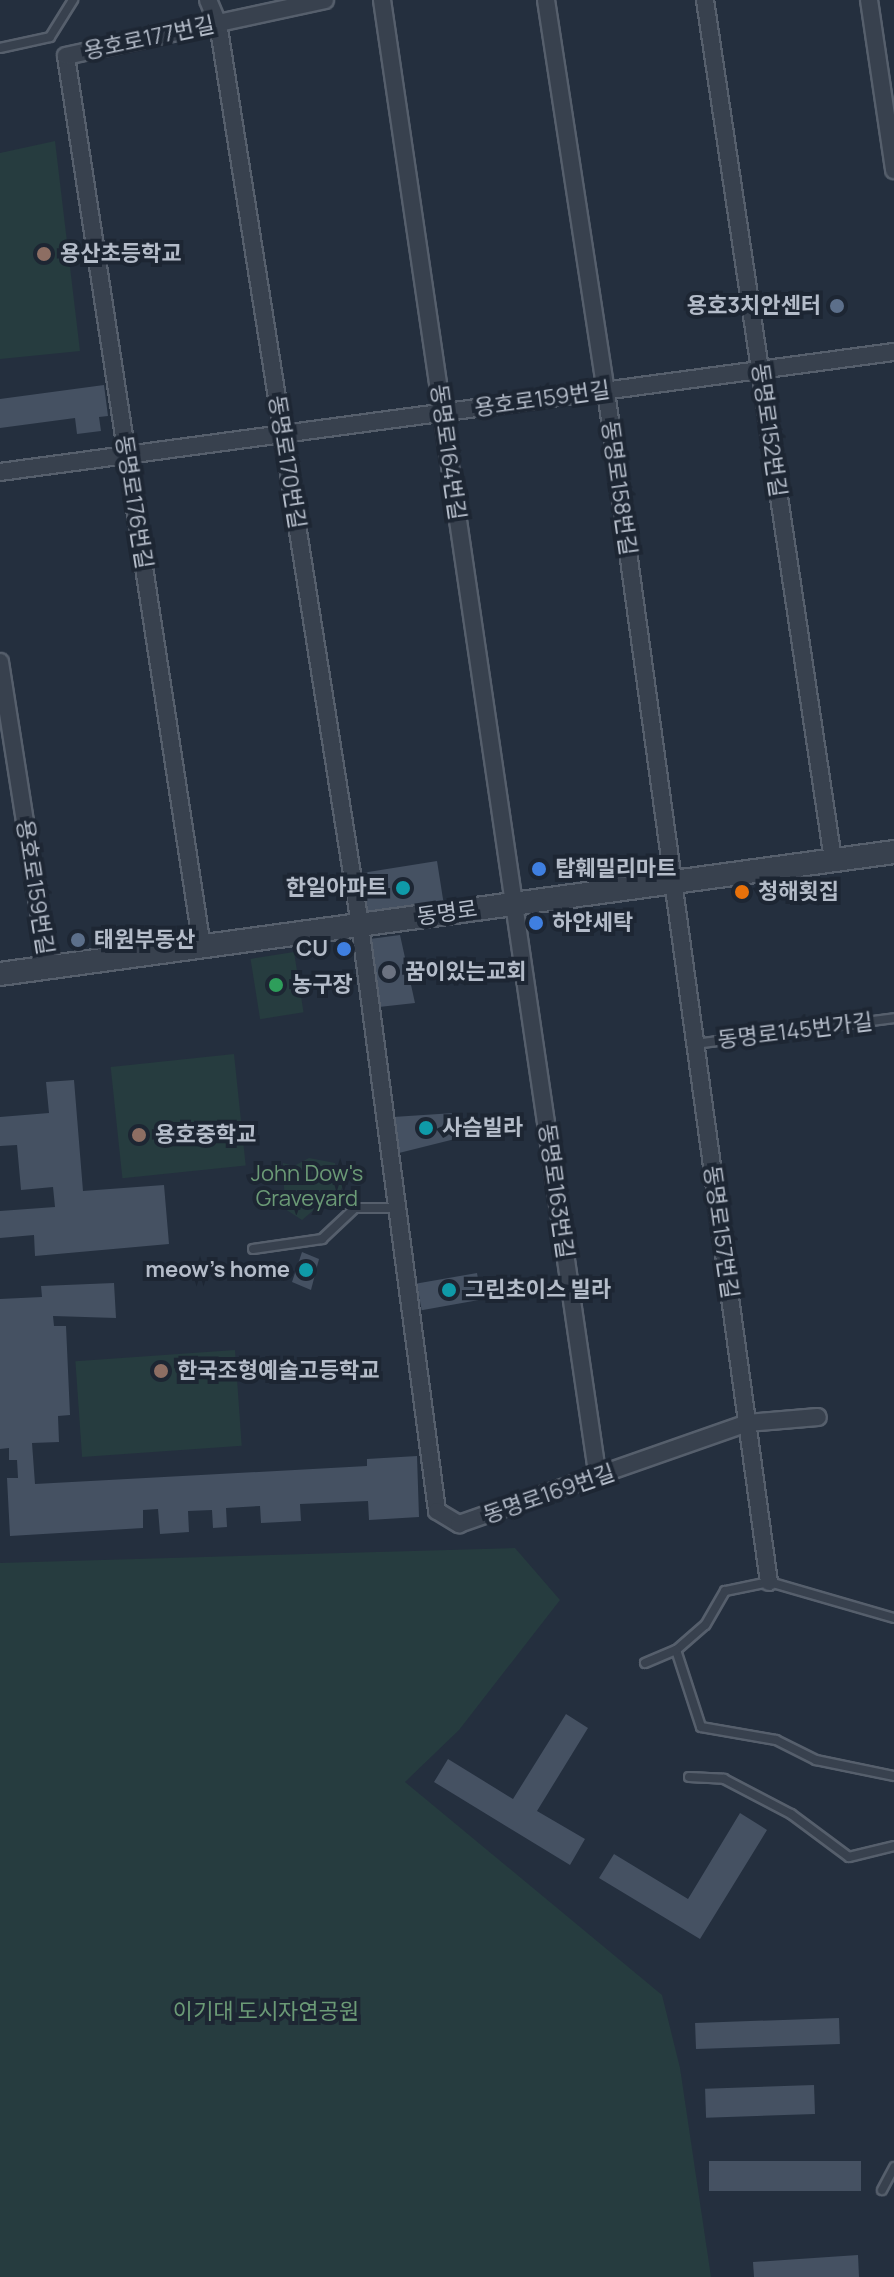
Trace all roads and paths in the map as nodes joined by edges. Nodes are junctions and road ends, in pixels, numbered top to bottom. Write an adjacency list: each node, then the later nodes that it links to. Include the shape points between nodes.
1 (73, 0): 9 (lane, via 50,37)
2 (208, 0): 8 (street, 동명로170번길)
3 (325, 0): 8 (street, 용호로177번길)
4 (382, 0): 15 (street, 동명로164번길)
5 (546, 0): 14 (street, 동명로158번길)
6 (705, 0): 13 (street, 동명로152번길)
7 (869, 0): 11 (street)
8 (218, 23): 10 (street, 용호로177번길); 16 (street, 동명로170번길)
9 (0, 48)
10 (66, 56): 17 (street, 동명로176번길)
11 (894, 170)
12 (894, 352): 13 (street, 용호로159번길)
13 (760, 370): 14 (street, 용호로159번길); 21 (street, 동명로152번길)
14 (606, 391): 15 (street, 용호로159번길); 22 (street, 동명로158번길)
15 (442, 413): 16 (street, 용호로159번길); 23 (street, 동명로164번길)
16 (282, 434): 17 (street, 용호로159번길); 24 (street, 동명로170번길)
17 (127, 455): 18 (street, 용호로159번길); 25 (street, 동명로176번길)
18 (0, 472)
19 (0, 662): 26 (street, 용호로159번길)
20 (894, 852): 21 (street, 동명로)
21 (833, 860): 22 (street, 동명로)
22 (673, 882): 23 (street, 동명로); 29 (street, 동명로157번길)
23 (514, 904): 24 (street, 동명로); 34 (street, 동명로163번길)
24 (360, 925): 25 (street, 동명로); 30 (street, 동명로169번길)
25 (202, 947): 26 (street, 동명로)
26 (48, 969): 27 (street, 동명로)
27 (0, 974)
28 (894, 1018): 29 (lane, 동명로145번가길)
29 (695, 1044): 33 (street, 동명로157번길)
30 (397, 1208): 31 (lane, via 355,1208 322,1239); 34 (street, 동명로169번길, via 437,1511 459,1524)
31 (253, 1249)
32 (818, 1417): 33 (street, 동명로169번길)
33 (747, 1423): 34 (street, 동명로169번길); 35 (street, 동명로157번길)
34 (598, 1478)
35 (769, 1582): 36 (lane); 37 (lane, via 725,1591 705,1625)
36 (894, 1618)
37 (676, 1650): 38 (lane); 39 (lane, via 701,1727 776,1740 816,1760)
38 (645, 1663)
39 (894, 1776)
40 (689, 1777): 41 (lane, via 724,1779 791,1814 849,1857)
41 (894, 1846)
42 (894, 2167): 43 (lane)
43 (882, 2190)

